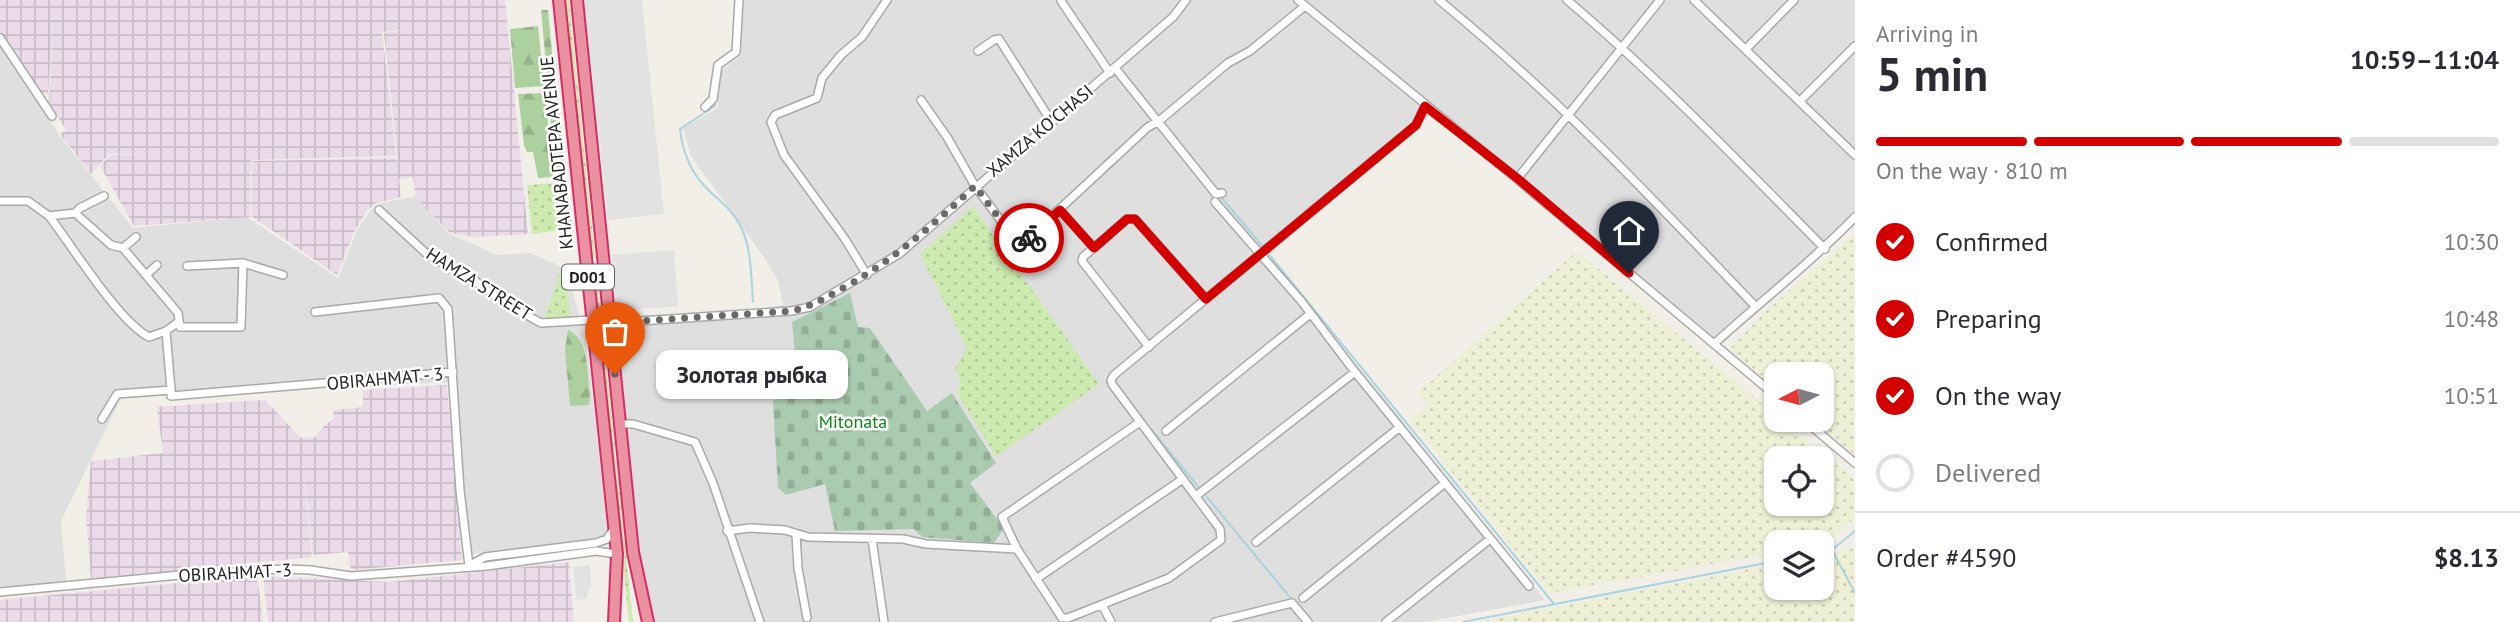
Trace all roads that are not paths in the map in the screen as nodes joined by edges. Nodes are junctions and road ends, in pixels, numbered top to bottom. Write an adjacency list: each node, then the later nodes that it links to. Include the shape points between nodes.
1 (559, 0): 49 (highway, KHANABADTEPA AVENUE / D001)
2 (576, 0): 48 (highway, KHANABADTEPA AVENUE / D001)
3 (738, 0): 23 (street, via 736,52 718,65 713,99)
4 (887, 0): 52 (street, via 862,37 822,78 817,98 775,115 771,122 784,155)
5 (1186, 0): 19 (street, XAMZA KO'CHASI)
6 (1298, 0): 13 (street)
7 (1439, 0): 24 (street)
8 (1567, 0): 16 (street)
9 (1660, 0): 16 (street)
10 (1794, 0): 17 (street)
11 (1061, 1): 19 (street)
12 (1697, 1): 17 (street)
13 (1305, 6): 22 (street); 27 (street)
14 (0, 38): 25 (street)
15 (1855, 46): 21 (street)
16 (1623, 47): 24 (street); 43 (street)
17 (1746, 49): 21 (street)
18 (978, 51): 26 (street, via 999,39)
19 (1112, 70): 26 (street, XAMZA KO'CHASI); 27 (street)
20 (921, 100): 30 (street)
21 (1800, 101): 28 (street)
22 (1425, 106): 29 (street); 44 (street, via 1416,125)
23 (705, 107)
24 (1569, 114): 29 (street); 54 (street)
25 (52, 116)
26 (1051, 121): 30 (street, XAMZA KO'CHASI)
27 (1159, 121): 31 (street, via 1216,194); 36 (street)
28 (1855, 155)
29 (1517, 178): 61 (street)
30 (975, 186): 36 (street, via 1019,243); 52 (street, XAMZA KO'CHASI, via 919,237)
31 (1222, 193)
32 (104, 195): 37 (street)
33 (0, 201): 38 (street, via 28,201)
34 (1216, 202): 44 (street)
35 (379, 210): 57 (street, HAMZA STREET, via 428,255 541,323)
36 (1060, 210): 42 (street)
37 (75, 213): 38 (street); 41 (street, via 111,245)
38 (48, 216): 60 (street, via 139,332 149,337)
39 (1855, 217): 43 (street)
40 (136, 237): 41 (street)
41 (122, 248): 50 (street)
42 (1094, 248): 53 (street, via 1127,219 1135,219); 62 (street, via 1083,257 1083,265)
43 (1825, 249): 54 (street)
44 (1260, 255): 53 (street); 56 (street)
45 (243, 263): 47 (street); 51 (street); 59 (street, via 241,327)
46 (157, 265): 50 (street)
47 (187, 266)
48 (604, 272): 49 (highway, via 595,267); 58 (highway, KHANABADTEPA AVENUE / D001)
49 (587, 273): 57 (highway, KHANABADTEPA AVENUE / D001)
50 (147, 274): 59 (street, via 178,313)
51 (283, 275)
52 (867, 275): 58 (street, XAMZA KO'CHASI, via 810,307 791,311)
53 (1206, 299): 62 (street)
54 (1755, 306): 61 (street)
55 (316, 312): 63 (street, via 439,298 448,309)
56 (1310, 314): 64 (street); 71 (street)
57 (592, 320): 77 (highway, KHANABADTEPA AVENUE / D001)
58 (610, 323): 69 (highway, KHANABADTEPA AVENUE / D001)
59 (180, 327): 60 (street, via 177,323)
60 (166, 331): 66 (street)
61 (1714, 344): 65 (street)
62 (1149, 347): 68 (street, via 1111,380)
63 (453, 372): 66 (street, OBIRAHMAT - 3, via 171,396); 85 (street, OBIRAHMAT - 3)
64 (1355, 372): 70 (street); 76 (street)
65 (1764, 386)
66 (171, 390): 67 (street, OBIRAHMAT - 3, via 117,394)
67 (102, 419)
68 (1140, 422): 74 (street); 83 (street, via 1004,514 1002,520)
69 (620, 424): 78 (street, via 695,442); 93 (highway, KHANABADTEPA AVENUE / D001, via 633,552)
70 (1400, 427): 75 (street); 82 (street)
71 (1166, 430)
72 (1818, 432): 73 (street)
73 (1855, 463)
74 (1183, 479): 76 (street); 86 (street)
75 (1445, 483): 81 (street); 89 (street)
76 (1196, 496): 90 (street, via 1220,529 1221,540 1169,578)
77 (614, 526): 84 (highway, KHANABADTEPA AVENUE / D001); 85 (street, via 602,542 485,557)
78 (727, 531): 79 (street, via 785,530); 94 (street)
79 (796, 535): 80 (street); 91 (street)
80 (872, 539): 83 (street); 95 (street)
81 (1490, 539): 87 (street); 99 (street)
82 (1256, 542)
83 (1017, 549): 86 (street)
84 (617, 554): 85 (street, via 596,551); 92 (highway, D001)
85 (469, 566): 88 (street, OBIRAHMAT -3, via 351,576 285,569)
86 (1036, 579): 90 (street, via 1062,618)
87 (1529, 586)
88 (0, 592)
89 (1303, 598)
90 (1102, 605): 96 (street)
91 (807, 618)
92 (614, 622)
93 (648, 622)
94 (760, 622)
95 (884, 622)
96 (1111, 622)
97 (1215, 622): 98 (street, via 1292,603)
98 (1308, 622)
99 (1386, 622)

